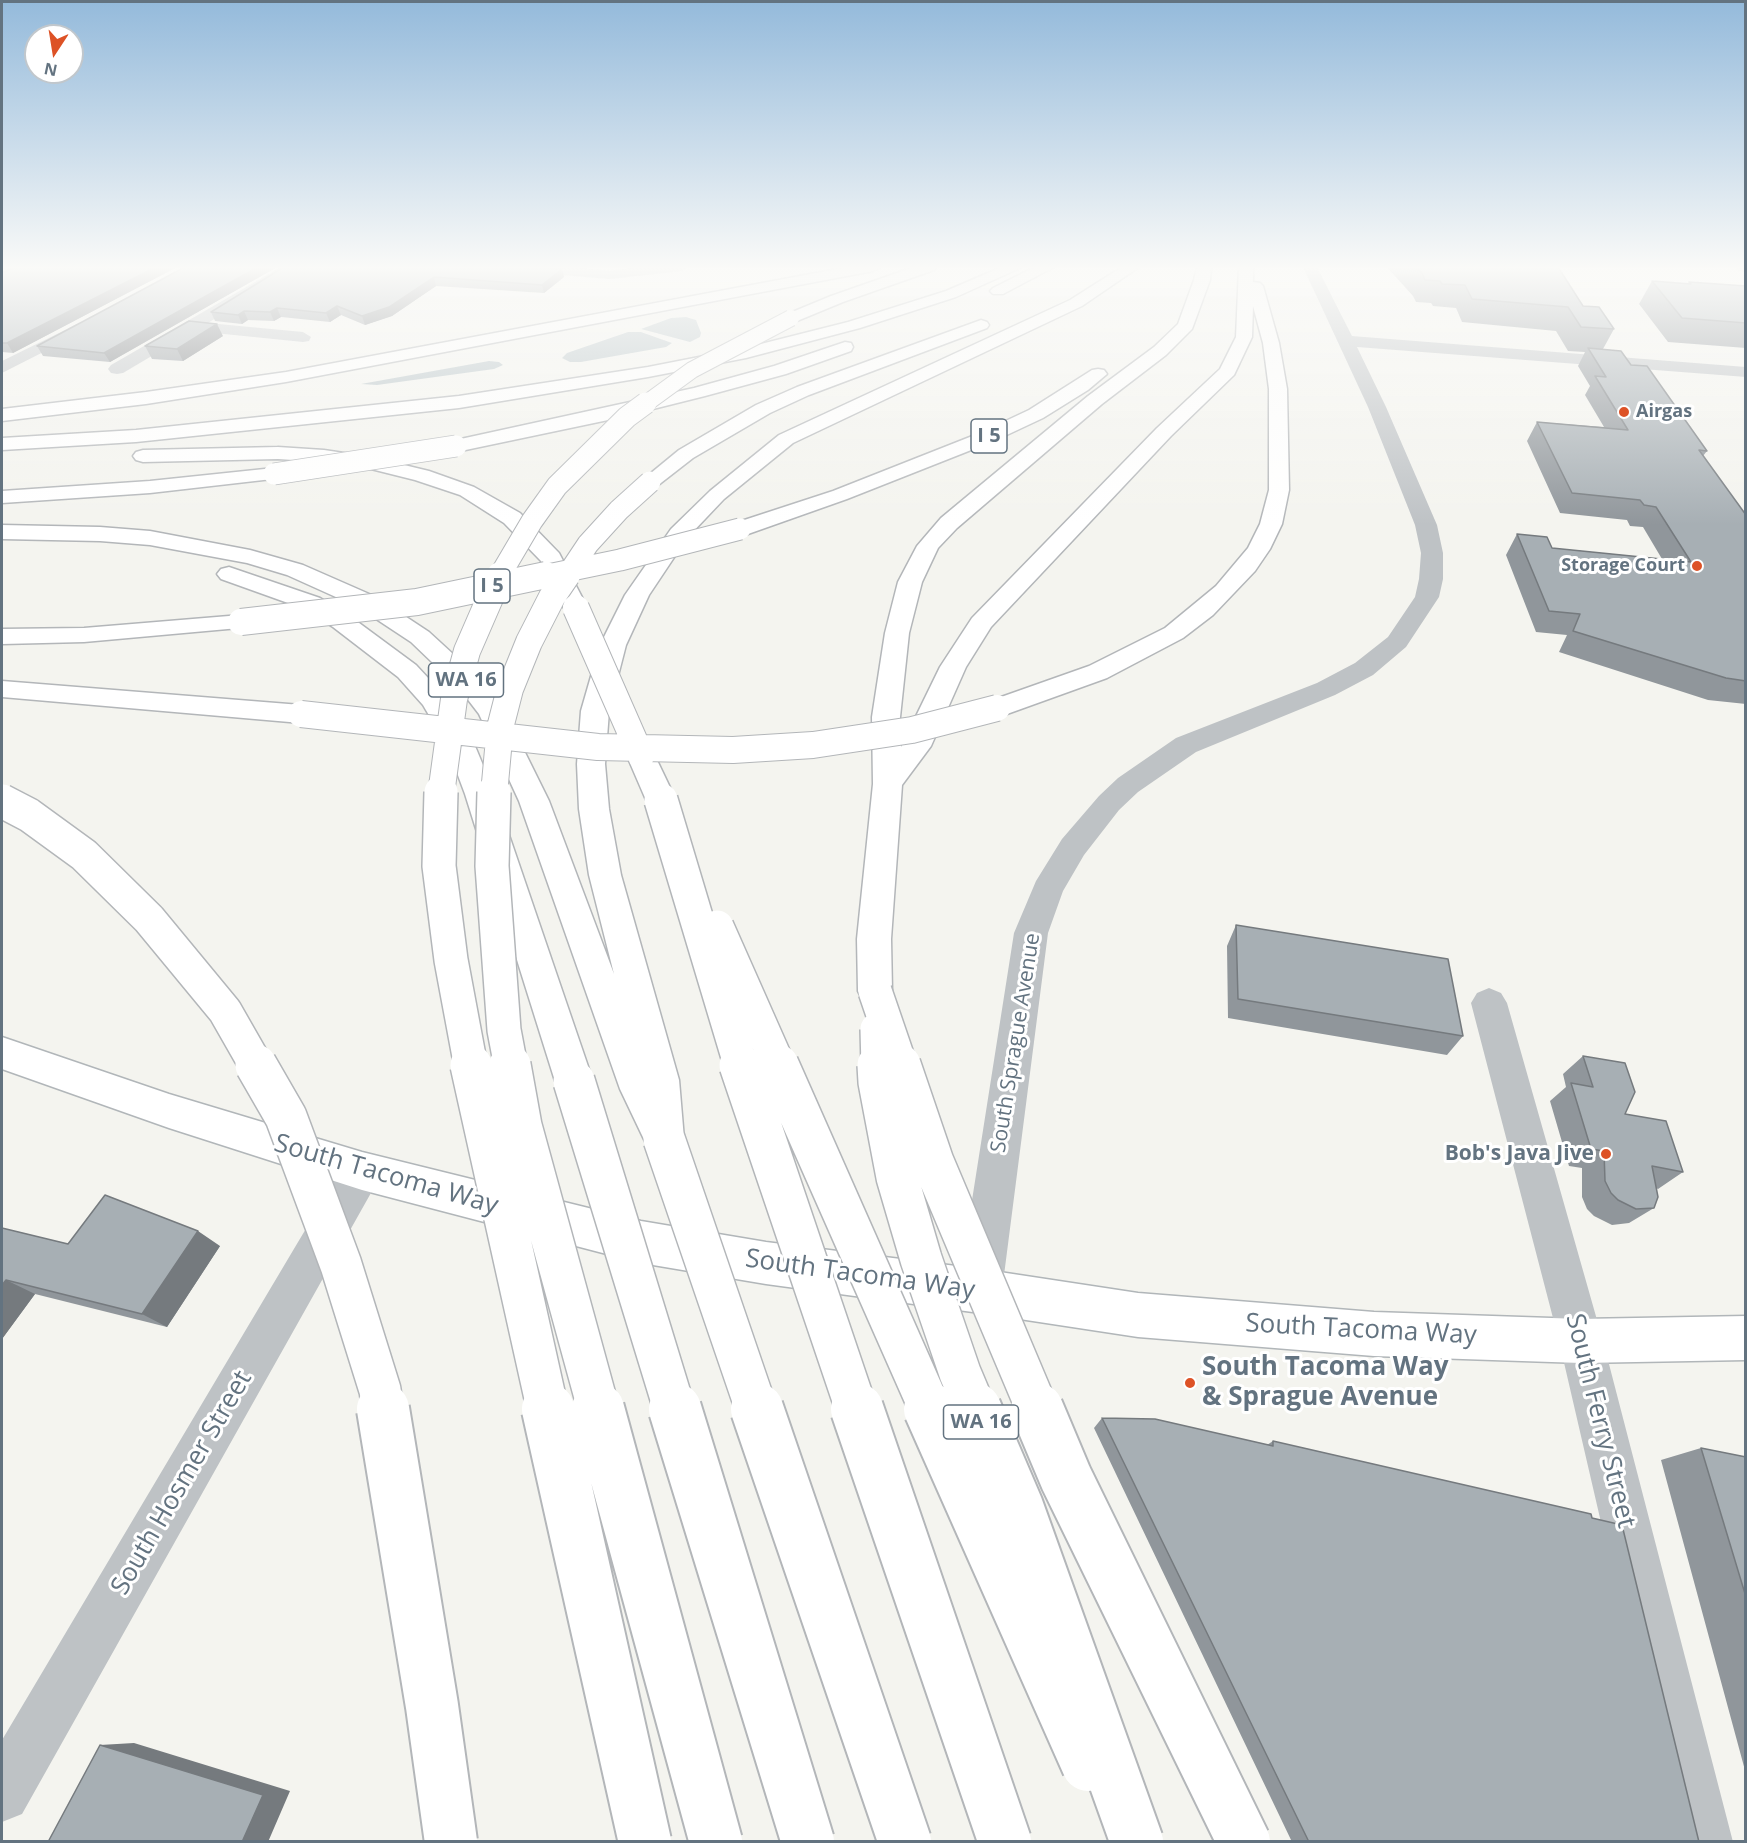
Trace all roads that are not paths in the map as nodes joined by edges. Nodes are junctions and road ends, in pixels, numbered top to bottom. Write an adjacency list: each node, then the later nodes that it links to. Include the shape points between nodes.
1 (30, 353): 15 (street)
2 (145, 353): 16 (street)
3 (413, 353): 18 (main road, via 263,381)
4 (724, 353): 39 (main road, WA 16, bridge, via 692,370 627,417 557,486 532,521 505,564 467,651 454,699 440,803 439,866 469,1058)
5 (746, 353): 19 (main road, via 470,400 136,436)
6 (829, 353): 21 (main road, bridge, via 699,392 456,446 274,474)
7 (903, 353): 40 (main road, bridge, via 763,410 686,454 619,510 588,544 552,597 525,651 500,728 492,866 504,1029 521,1126)
8 (966, 353): 32 (main road, via 786,440 717,495 679,534 637,595 612,645 595,711 591,764 594,809 605,875 660,1080)
9 (1158, 353): 26 (main road, WA 16, via 980,495 928,546 909,582 897,633 885,717)
10 (1236, 353): 26 (main road, via 1228,371 1164,432 981,623 953,667 917,746)
11 (1273, 353): 25 (main road, bridge, via 1278,389 1279,490 1270,524 1247,566 1204,610 1174,633 1098,672 997,708 912,730 813,745 663,750)
12 (1352, 353): 34 (street, South Sprague Avenue, via 1426,525 1432,554 1427,597 1397,642 1364,669 1326,689 1186,745 1116,797 1072,847 1047,890 1031,933)
13 (1501, 353): 17 (street)
14 (1109, 365): 24 (main road, I 5, bridge, via 1073,392 987,437 840,495 740,528 620,560 417,602 241,622 84,635)
15 (2, 368)
16 (117, 369)
17 (1746, 372)
18 (2, 415)
19 (2, 444)
20 (2, 459): 27 (main road, bridge, via 278,453 324,456 371,462 467,491 512,518 551,558)
21 (2, 497)
22 (2, 532): 32 (main road, WA 16, via 150,538 250,557 295,570 367,602 420,637 468,682 491,712 534,801 639,1089)
23 (2, 547): 41 (main road, bridge, via 127,555 248,579 311,603 351,628 407,671 434,700 461,746 480,794 574,1081)
24 (2, 637)
25 (2, 689)
26 (888, 784): 29 (main road, WA 16, via 874,939)
27 (661, 800): 43 (main road, bridge, via 748,1091); 44 (main road, bridge)
28 (2, 801): 38 (main road, bridge, via 29,815 84,855 149,920 225,1011 286,1118 341,1265 380,1390)
29 (875, 991): 45 (main road, WA 16, bridge, via 879,1082 897,1178 921,1259 960,1373 1017,1507); 46 (main road, bridge, via 933,1162 1066,1478)
30 (1489, 1003): 36 (street, South Ferry Street)
31 (2, 1053): 33 (main road, South Tacoma Way, via 169,1111)
32 (664, 1139): 42 (main road, bridge)
33 (362, 1171): 34 (main road, South Tacoma Way, via 641,1242); 37 (street, South Hosmer Street)
34 (980, 1291): 36 (main road, South Tacoma Way, via 1161,1317 1374,1334)
35 (1746, 1338): 36 (main road, South Tacoma Way)
36 (1581, 1341): 47 (street, South Ferry Street)
37 (2, 1794)
38 (451, 1842)
39 (645, 1842)
40 (716, 1842)
41 (808, 1842)
42 (905, 1842)
43 (1005, 1842)
44 (1123, 1842)
45 (1137, 1842)
46 (1244, 1842)
47 (1704, 1842)

